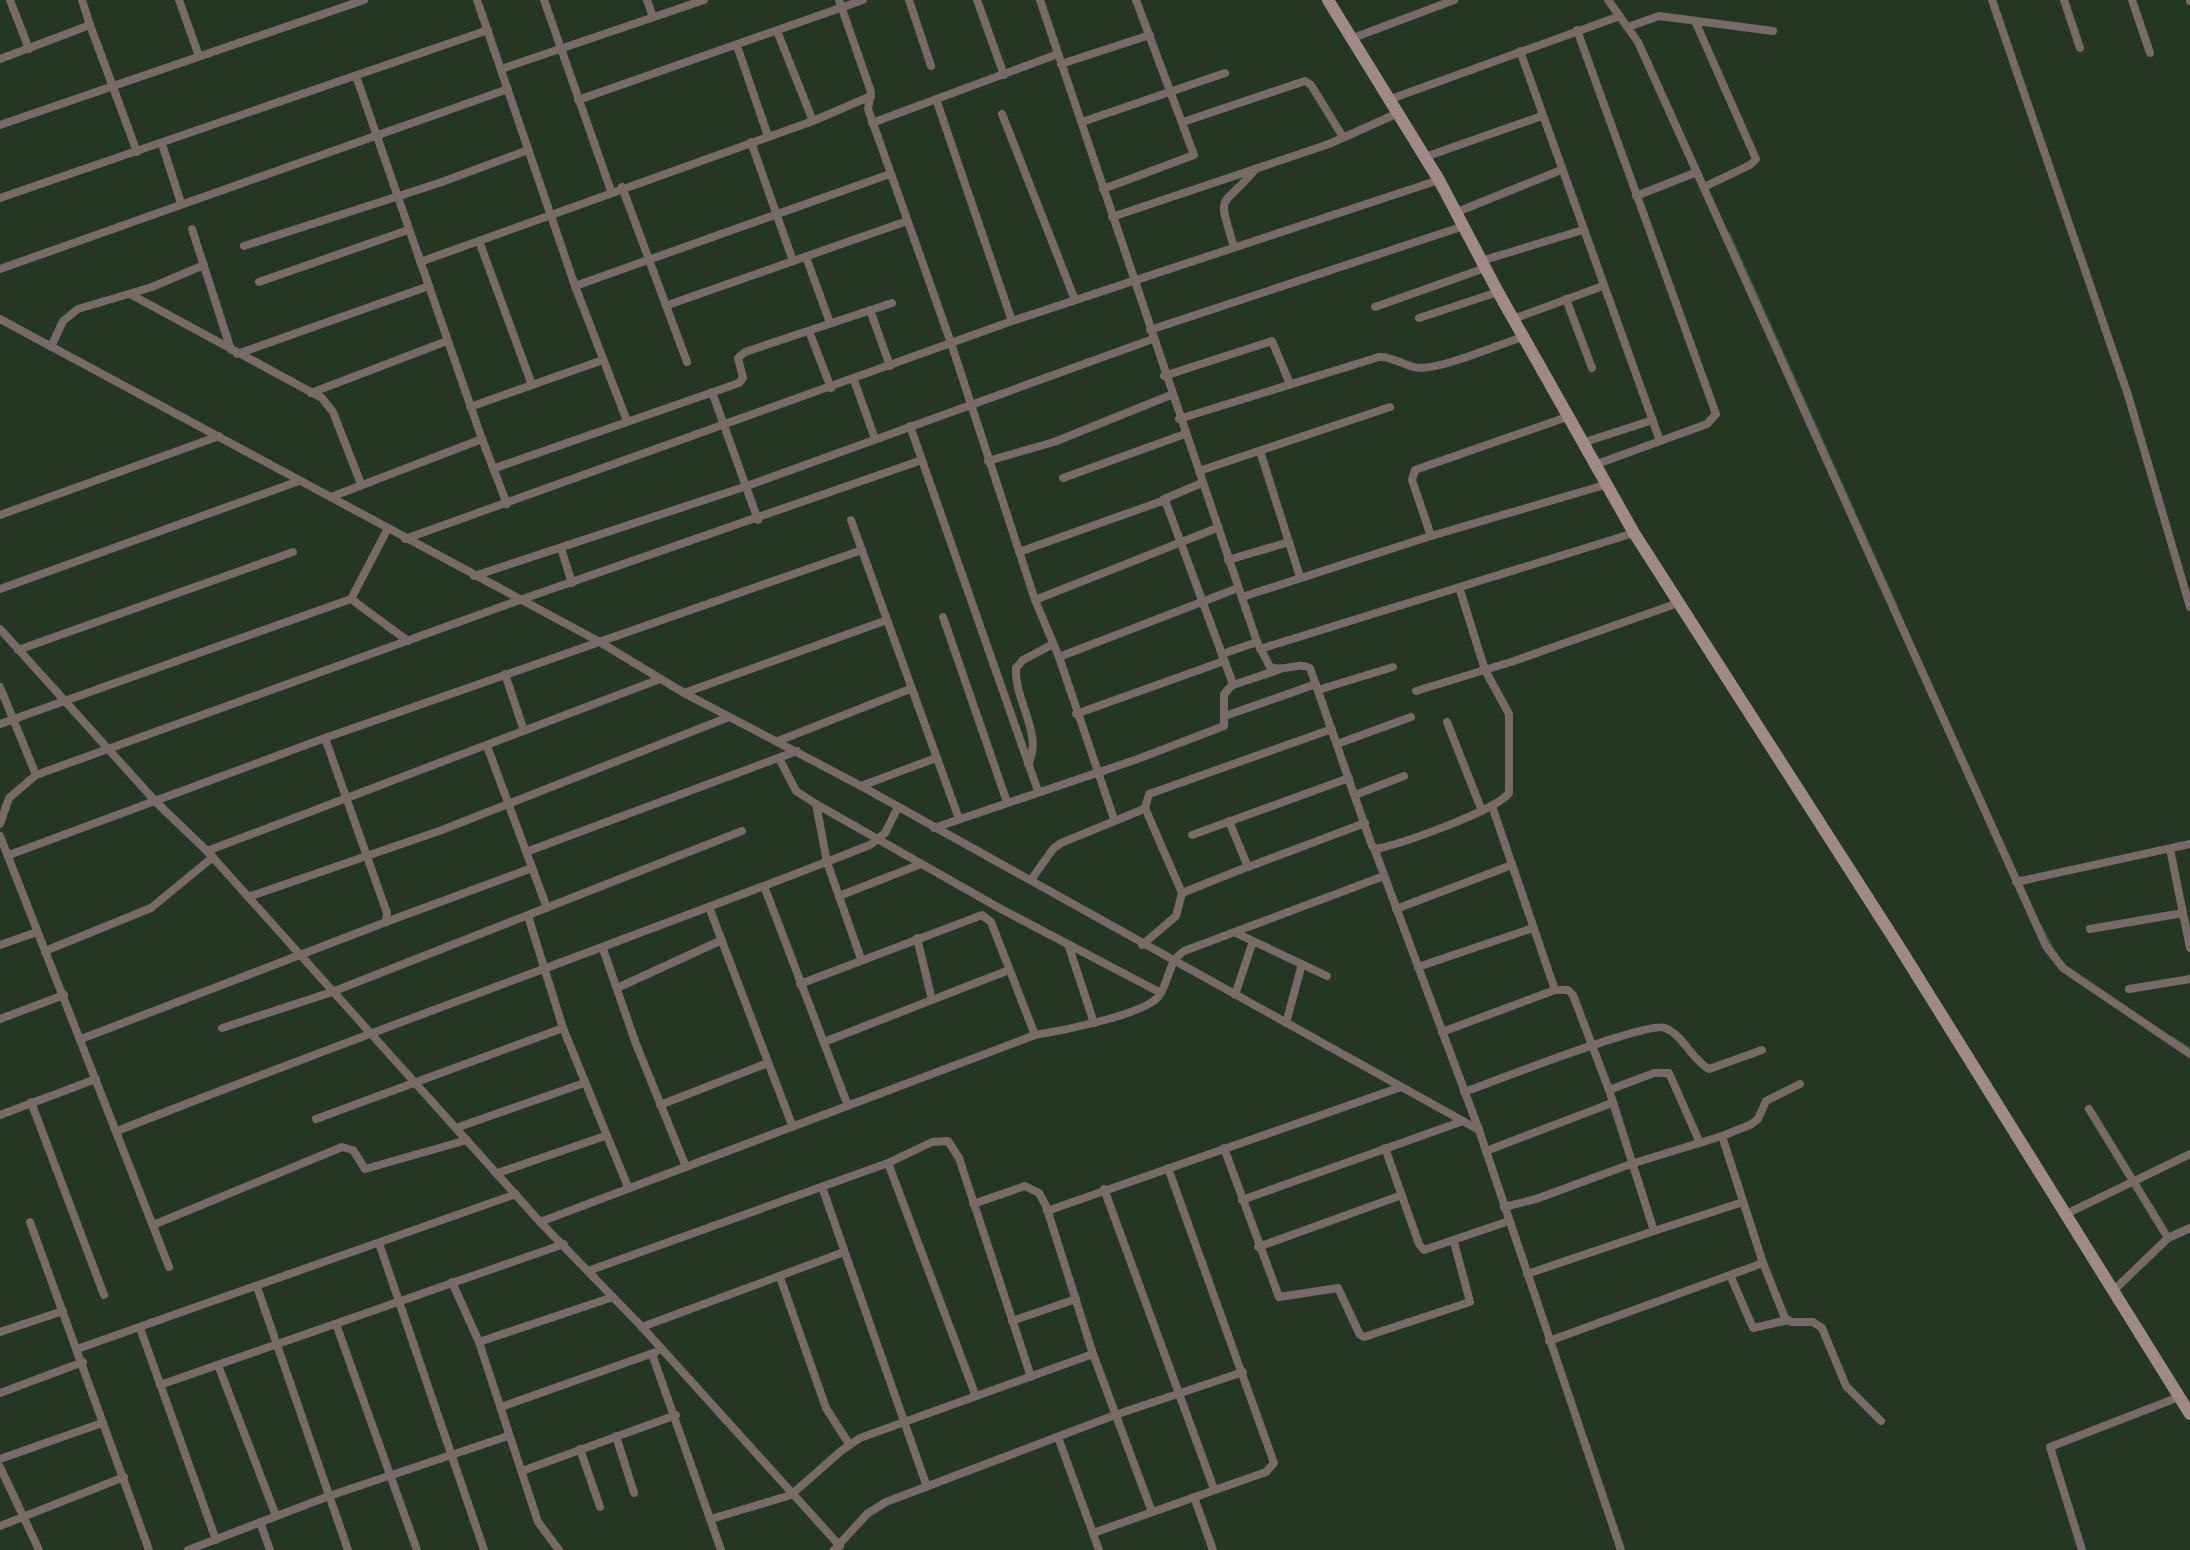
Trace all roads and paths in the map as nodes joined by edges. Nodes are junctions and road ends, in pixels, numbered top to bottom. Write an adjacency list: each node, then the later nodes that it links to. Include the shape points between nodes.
1 (10, 0): 34 (street)
2 (82, 0): 24 (street)
3 (179, 0): 39 (street)
4 (364, 0): 39 (street)
5 (477, 0): 26 (street)
6 (544, 0): 35 (street)
7 (647, 0): 22 (street)
8 (704, 0): 22 (street)
9 (863, 0): 20 (street)
10 (909, 0): 42 (street)
11 (977, 0): 45 (street)
12 (1136, 0): 30 (street)
13 (1328, 0): 31 (street)
14 (1454, 0): 31 (street)
15 (1608, 0): 21 (street)
16 (1992, 0): 197 (street, via 2128,395)
17 (2064, 0): 33 (street)
18 (2132, 0): 37 (street)
19 (1042, 1): 38 (street)
20 (840, 4): 28 (street); 50 (street)
21 (1620, 16): 25 (street); 27 (street)
22 (653, 17): 35 (street)
23 (1695, 21): 25 (street, via 1658,16); 29 (street); 75 (street, via 1756,159)
24 (90, 25): 34 (street); 47 (street)
25 (1633, 25): 72 (street)
26 (488, 30): 43 (street); 46 (street)
27 (1577, 30): 36 (street); 80 (street)
28 (777, 31): 32 (street); 57 (street)
29 (1773, 32)
30 (1150, 35): 41 (street); 49 (street)
31 (1353, 38): 53 (street)
32 (737, 47): 52 (street); 63 (street)
33 (2080, 48)
34 (29, 49): 40 (street)
35 (561, 50): 43 (street); 52 (street)
36 (1520, 51): 53 (street); 56 (street)
37 (2150, 53)
38 (1058, 54): 41 (street); 45 (street)
39 (199, 56): 47 (street)
40 (0, 59)
41 (1061, 64): 58 (street)
42 (931, 66)
43 (502, 69): 48 (street)
44 (1225, 73): 49 (street)
45 (1004, 75): 51 (street)
46 (356, 76): 62 (street); 66 (street)
47 (114, 86): 61 (street); 68 (street)
48 (508, 89): 62 (street); 67 (street)
49 (1171, 92): 58 (street); 59 (street)
50 (871, 96): 57 (street); 60 (street, via 867,105)
51 (936, 99): 60 (street); 118 (street)
52 (578, 100): 78 (street)
53 (1388, 100): 55 (street)
54 (1002, 114): 110 (street)
55 (1396, 114): 64 (street); 69 (street)
56 (1542, 116): 69 (street); 71 (street)
57 (813, 121): 63 (street)
58 (1082, 122): 77 (street)
59 (1183, 122): 64 (street, via 1305,81); 77 (street, via 1194,151 1192,158)
60 (873, 123): 73 (street)
61 (0, 125)
62 (377, 136): 79 (street); 82 (street)
63 (768, 136): 65 (street)
64 (1343, 137): 70 (street)
65 (751, 142): 76 (street); 85 (street)
66 (162, 144): 68 (street); 82 (street)
67 (528, 150): 79 (street); 84 (street)
68 (137, 152): 81 (street)
69 (1425, 157): 74 (street)
70 (1256, 168): 86 (street); 94 (street, via 1224,200)
71 (1561, 170): 83 (street); 91 (street)
72 (1697, 172): 75 (street); 80 (street)
73 (890, 174): 85 (street); 87 (street)
74 (1439, 180): 83 (street); 94 (street)
75 (1709, 184): 278 (street)
76 (622, 187): 78 (street); 96 (street)
77 (1103, 189): 86 (street)
78 (611, 191): 84 (street)
79 (397, 196): 90 (street); 93 (street)
80 (1636, 196): 153 (street, via 1716,414 1707,424)
81 (0, 198)
82 (181, 203): 101 (street)
83 (1457, 212): 88 (street)
84 (552, 213): 92 (street); 105 (street)
85 (776, 214): 96 (street); 97 (street)
86 (1112, 217): 102 (street)
87 (907, 221): 95 (street); 125 (street)
88 (1464, 226): 99 (street); 120 (street)
89 (192, 229): 100 (street)
90 (408, 230): 98 (street); 103 (street)
91 (1583, 230): 99 (street); 106 (street)
92 (479, 241): 98 (street); 135 (street)
93 (244, 246)
94 (1234, 247): 102 (street)
95 (806, 257): 97 (street); 119 (street)
96 (650, 259): 105 (street); 112 (street)
97 (793, 261): 112 (street)
98 (420, 262): 104 (street)
99 (1483, 264): 107 (street); 113 (street)
100 (204, 265): 108 (street); 127 (street)
101 (0, 269)
102 (1133, 280): 110 (street); 120 (street)
103 (259, 282)
104 (429, 286): 124 (street); 127 (street)
105 (575, 286): 128 (street)
106 (1602, 286): 109 (street); 145 (street)
107 (1497, 292): 115 (street); 116 (street)
108 (130, 294): 126 (street, via 70,313); 127 (street)
109 (1566, 299): 116 (street); 131 (street)
110 (1075, 300): 118 (street)
111 (892, 303): 114 (street)
112 (668, 305): 129 (street)
113 (1376, 307)
114 (870, 310): 119 (street); 130 (street)
115 (1419, 318)
116 (1513, 319): 122 (street)
117 (0, 320): 126 (street)
118 (1012, 321): 125 (street)
119 (830, 323): 121 (street)
120 (1150, 330): 123 (street)
121 (808, 331): 136 (street); 137 (street, via 741,354 742,381)
122 (1523, 337): 134 (street, via 1424,368 1379,356); 143 (street)
123 (1153, 339): 132 (street); 140 (street)
124 (447, 341): 138 (street); 141 (street)
125 (951, 343): 130 (street); 140 (street)
126 (51, 347): 150 (street)
127 (234, 352): 138 (street)
128 (603, 360): 135 (street); 146 (street)
129 (687, 362)
130 (890, 366): 133 (street)
131 (1592, 368)
132 (1164, 376): 134 (street, via 1272,341); 139 (street)
133 (854, 380): 136 (street); 152 (street)
134 (1290, 384): 144 (street)
135 (532, 385): 141 (street)
136 (831, 388): 147 (street)
137 (712, 392): 146 (street); 147 (street)
138 (311, 393): 164 (street, via 333,412)
139 (1171, 395): 144 (street); 157 (street, via 1054,442)
140 (969, 404): 148 (street); 157 (street)
141 (471, 407): 151 (street)
142 (1390, 407): 155 (street)
143 (1570, 416): 154 (street); 176 (street, via 1415,470 1412,480)
144 (1179, 419): 149 (street)
145 (1653, 420): 153 (street); 154 (street)
146 (627, 421): 159 (street)
147 (724, 425): 166 (street); 169 (street)
148 (910, 426): 152 (street); 156 (street)
149 (1185, 434): 160 (street); 161 (street)
150 (219, 436): 162 (street); 170 (street)
151 (482, 439): 159 (street); 164 (street)
152 (875, 439): 166 (street)
153 (1660, 441): 158 (street)
154 (1585, 442): 158 (street)
155 (1260, 451): 160 (street); 179 (street)
156 (922, 460): 171 (street); 237 (street)
157 (988, 460): 183 (street)
158 (1597, 464): 165 (street)
159 (495, 468): 169 (street)
160 (1199, 471): 163 (street)
161 (1063, 478)
162 (299, 481): 167 (street); 190 (street)
163 (1202, 483): 168 (street); 173 (street)
164 (361, 484): 167 (street)
165 (1608, 484): 175 (street); 176 (street)
166 (747, 486): 171 (street); 180 (street)
167 (331, 497): 174 (street)
168 (1164, 499): 178 (street); 183 (street)
169 (507, 504): 177 (street)
170 (0, 515)
171 (758, 520): 187 (street)
172 (851, 520): 181 (street)
173 (1217, 528): 178 (street); 184 (street)
174 (387, 530): 177 (street); 192 (street)
175 (1634, 533): 188 (street); 196 (street)
176 (1431, 536): 186 (street)
177 (405, 539): 185 (street)
178 (1180, 541): 194 (street); 195 (street)
179 (1289, 542): 184 (street); 186 (street)
180 (561, 548): 185 (street); 187 (street)
181 (862, 550): 199 (street); 202 (street)
182 (293, 552): 205 (street)
183 (1019, 552): 194 (street)
184 (1228, 560): 189 (street)
185 (474, 576): 193 (street)
186 (1300, 577): 191 (street)
187 (572, 583): 193 (street)
188 (1459, 587): 204 (street); 210 (street)
189 (1238, 588): 191 (street); 195 (street)
190 (0, 589)
191 (1242, 597): 204 (street)
192 (351, 599): 201 (street); 219 (street)
193 (520, 600): 201 (street); 202 (street)
194 (1035, 600): 203 (street)
195 (1203, 602): 206 (street); 207 (street)
196 (1678, 603): 210 (street); 377 (street)
197 (2190, 607)
198 (943, 617): 247 (street)
199 (887, 620): 216 (street); 218 (street)
200 (0, 629): 205 (street)
201 (408, 641): 233 (street)
202 (597, 641): 211 (street); 212 (street)
203 (1053, 643): 206 (street); 237 (street, via 1016,668 1018,693 1034,741)
204 (1258, 645): 207 (street); 209 (street, via 1268,664)
205 (18, 650): 219 (street)
206 (1059, 656): 220 (street)
207 (1223, 658): 213 (street); 220 (street)
208 (1393, 667): 215 (street)
209 (1278, 670): 213 (street); 215 (street, via 1304,665 1310,668)
210 (1485, 670): 217 (street); 250 (street, via 1509,714 1509,793)
211 (505, 674): 228 (street); 229 (street)
212 (660, 680): 218 (street); 228 (street)
213 (1233, 685): 221 (street, via 1224,694)
214 (0, 687): 224 (street)
215 (1317, 687): 221 (street); 227 (street)
216 (910, 689): 230 (street); 236 (street)
217 (1416, 691)
218 (684, 693): 222 (street)
219 (64, 701): 224 (street); 233 (street)
220 (1076, 714): 238 (street)
221 (1225, 716): 238 (street, via 1224,726 1216,731)
222 (729, 717): 230 (street); 248 (street)
223 (1411, 717): 231 (street)
224 (14, 719): 226 (street); 239 (street)
225 (1447, 722): 253 (street)
226 (0, 724)
227 (1332, 729): 231 (street); 252 (street, via 1149,794)
228 (524, 731): 232 (street)
229 (325, 738): 245 (street); 246 (street)
230 (778, 741): 234 (street)
231 (1337, 744): 241 (street)
232 (487, 746): 245 (street); 248 (street)
233 (110, 751): 239 (street); 246 (street)
234 (797, 751): 235 (street); 242 (street)
235 (779, 758): 249 (street, via 796,792); 267 (street)
236 (936, 758): 242 (street); 254 (street)
237 (1028, 764): 243 (street)
238 (1098, 772): 243 (street); 255 (street)
239 (36, 775): 258 (street, via 9,798)
240 (1404, 776): 244 (street)
241 (1349, 778): 244 (street); 256 (street)
242 (862, 786): 251 (street)
243 (1038, 791): 247 (street)
244 (1355, 795): 257 (street)
245 (345, 797): 268 (street); 270 (street)
246 (156, 802): 268 (street); 269 (street)
247 (1007, 802): 254 (street)
248 (509, 804): 267 (street); 270 (street)
249 (816, 804): 263 (street); 271 (street)
250 (1492, 806): 253 (street); 273 (street)
251 (898, 807): 259 (street); 263 (street)
252 (1145, 808): 255 (street); 280 (street)
253 (1482, 811): 265 (street)
254 (959, 819): 259 (street)
255 (1114, 819): 277 (street, via 1053,849)
256 (1229, 821): 261 (street); 274 (street)
257 (1365, 823): 265 (street); 274 (street)
258 (0, 824)
259 (934, 828): 277 (street)
260 (742, 831): 284 (street)
261 (1192, 835)
262 (0, 836): 269 (street)
263 (878, 840): 271 (street); 272 (street)
264 (2190, 844): 266 (street)
265 (1374, 848): 276 (street)
266 (2170, 849): 278 (street); 286 (street)
267 (526, 852): 275 (street)
268 (210, 854): 282 (street); 301 (street, via 151,908)
269 (9, 855): 291 (street)
270 (367, 857): 282 (street); 288 (street)
271 (827, 862): 279 (street); 281 (street)
272 (921, 864): 281 (street); 296 (street)
273 (1512, 865): 285 (street); 289 (street)
274 (1247, 867): 280 (street)
275 (532, 868): 284 (street); 288 (street)
276 (1384, 876): 285 (street); 292 (street)
277 (1031, 880): 297 (street)
278 (2017, 882): 332 (street, via 2046,946 2063,968)
279 (764, 886): 283 (street); 311 (street)
280 (1182, 893): 297 (street, via 1176,916)
281 (839, 896): 303 (street)
282 (248, 897): 302 (street)
283 (709, 907): 294 (street); 300 (street)
284 (547, 908): 287 (street)
285 (1396, 909): 306 (street)
286 (2183, 913): 290 (street); 299 (street)
287 (527, 916): 307 (street); 315 (street)
288 (386, 922): 302 (street)
289 (1533, 928): 306 (street); 314 (street)
290 (2090, 929)
291 (37, 932): 298 (street); 301 (street)
292 (1236, 933): 295 (street); 304 (street, via 1184,951)
293 (917, 938): 303 (street); 308 (street, via 982,915 991,922); 319 (street)
294 (722, 940): 312 (street); 333 (street)
295 (1253, 941): 305 (street); 318 (street)
296 (1068, 944): 316 (street); 321 (street)
297 (1142, 944): 304 (street)
298 (0, 945)
299 (2190, 948)
300 (603, 949): 307 (street); 312 (street)
301 (45, 951): 317 (street)
302 (298, 953): 315 (street); 328 (street)
303 (861, 958): 311 (street)
304 (1173, 960): 316 (street); 318 (street)
305 (1302, 964): 309 (street); 322 (street)
306 (1418, 967): 326 (street)
307 (545, 970): 324 (street); 325 (street)
308 (1009, 970): 319 (street); 327 (street)
309 (1327, 976)
310 (2190, 979): 313 (street)
311 (800, 984): 329 (street)
312 (617, 988): 343 (street)
313 (2129, 989)
314 (1555, 990): 326 (street); 330 (street, via 1573,995)
315 (332, 992): 323 (street); 325 (street)
316 (1161, 993): 321 (street, via 1152,1002)
317 (64, 995): 320 (street); 328 (street)
318 (1235, 995): 322 (street)
319 (932, 1000): 329 (street)
320 (0, 1019)
321 (1094, 1023): 327 (street)
322 (1286, 1023): 338 (street)
323 (222, 1027)
324 (563, 1028): 335 (street); 336 (street)
325 (368, 1032): 335 (street); 351 (street)
326 (1442, 1032): 340 (street)
327 (1035, 1035): 344 (street)
328 (81, 1040): 334 (street)
329 (824, 1042): 344 (street)
330 (1591, 1046): 331 (street, via 1664,1028 1709,1069); 339 (street); 340 (street)
331 (1762, 1050)
332 (2190, 1054)
333 (768, 1063): 343 (street); 349 (street)
334 (96, 1079): 341 (street); 351 (street)
335 (415, 1082): 347 (street); 350 (street)
336 (584, 1083): 350 (street); 353 (street)
337 (1800, 1084): 354 (street, via 1766,1101 1750,1125)
338 (1401, 1087): 348 (street); 357 (street)
339 (1609, 1090): 342 (street); 356 (street, via 1654,1073 1669,1073)
340 (1464, 1092): 352 (street)
341 (31, 1102): 346 (street); 399 (street)
342 (1612, 1103): 359 (street); 362 (street)
343 (660, 1105): 363 (street)
344 (848, 1106): 349 (street)
345 (2089, 1109): 366 (street)
346 (0, 1115)
347 (316, 1119)
348 (1463, 1121): 352 (street); 358 (street)
349 (792, 1125): 363 (street)
350 (456, 1128): 355 (street)
351 (117, 1130): 381 (street)
352 (1479, 1130): 359 (street)
353 (606, 1136): 365 (street); 367 (street)
354 (1722, 1136): 356 (street); 373 (street)
355 (467, 1140): 365 (street); 381 (street, via 365,1169 353,1150 342,1147)
356 (1700, 1143): 362 (street)
357 (1224, 1148): 364 (street); 372 (street)
358 (1385, 1148): 371 (street); 372 (street)
359 (1486, 1151): 375 (street)
360 (2190, 1154): 366 (street)
361 (888, 1163): 368 (street); 374 (street, via 932,1142 948,1141 959,1158); 423 (street)
362 (1631, 1164): 375 (street); 383 (street)
363 (686, 1167): 367 (street)
364 (1168, 1168): 369 (street); 418 (street)
365 (498, 1173): 370 (street)
366 (2135, 1181): 377 (street); 384 (street)
367 (628, 1187): 380 (street)
368 (822, 1187): 389 (street); 392 (street)
369 (1104, 1189): 376 (street); 422 (street)
370 (516, 1194): 380 (street); 386 (street)
371 (1402, 1195): 385 (street, via 1422,1249); 388 (street)
372 (1242, 1200): 388 (street)
373 (1743, 1202): 383 (street); 390 (street)
374 (973, 1204): 376 (street, via 1025,1186 1039,1193); 405 (street)
375 (1504, 1207): 378 (street)
376 (1047, 1212): 401 (street)
377 (2066, 1214): 398 (street)
378 (1509, 1221): 385 (street); 393 (street)
379 (30, 1222): 403 (street)
380 (540, 1222): 387 (street)
381 (153, 1225): 391 (street)
382 (2190, 1228): 384 (street)
383 (1654, 1231): 393 (street)
384 (2168, 1238): 398 (street)
385 (1454, 1242): 388 (street, via 1470,1302 1364,1337 1338,1289 1279,1297)
386 (379, 1243): 397 (street); 402 (street)
387 (564, 1244): 392 (street); 396 (street)
388 (1258, 1247)
389 (844, 1252): 395 (street); 429 (street)
390 (1763, 1263): 394 (street); 404 (street)
391 (169, 1267)
392 (588, 1271): 400 (street)
393 (1527, 1274): 410 (street)
394 (1730, 1275): 404 (street, via 1753,1328); 410 (street)
395 (780, 1277): 407 (street); 435 (street, via 826,1408)
396 (452, 1282): 402 (street); 411 (street)
397 (257, 1287): 408 (street); 412 (street)
398 (2113, 1291): 424 (street)
399 (104, 1295)
400 (613, 1297): 407 (street); 411 (street)
401 (1076, 1299): 405 (street); 415 (street)
402 (396, 1302): 406 (street); 437 (street)
403 (63, 1311): 409 (street); 413 (street)
404 (1787, 1320): 430 (street, via 1813,1322 1822,1328 1846,1385)
405 (1012, 1321): 419 (street)
406 (337, 1325): 412 (street); 441 (street)
407 (642, 1327): 414 (street)
408 (140, 1328): 413 (street); 420 (street)
409 (0, 1332)
410 (1549, 1341): 470 (street)
411 (479, 1342): 425 (street)
412 (279, 1343): 417 (street); 447 (street)
413 (77, 1349): 416 (street)
414 (656, 1352): 425 (street); 427 (street); 446 (street)
415 (1093, 1353): 419 (street); 428 (street)
416 (83, 1362): 421 (street); 431 (street)
417 (218, 1365): 420 (street); 451 (street)
418 (1243, 1372): 422 (street); 444 (street, via 1274,1463 1266,1472)
419 (1031, 1377): 423 (street)
420 (160, 1385): 457 (street)
421 (0, 1393)
422 (1178, 1393): 428 (street); 444 (street)
423 (975, 1394): 429 (street)
424 (2179, 1397): 426 (street); 471 (street, via 2050,1447)
425 (500, 1406): 432 (street)
426 (2190, 1414)
427 (676, 1415): 433 (street); 453 (street)
428 (1115, 1415): 434 (street); 450 (street)
429 (906, 1420): 435 (street); 443 (street)
430 (1881, 1421)
431 (102, 1423): 438 (street); 442 (street)
432 (508, 1436): 437 (street); 440 (street)
433 (616, 1436): 436 (street); 445 (street)
434 (1058, 1437): 443 (street); 456 (street)
435 (849, 1444): 446 (street)
436 (580, 1449): 440 (street); 449 (street)
437 (450, 1456): 441 (street); 465 (street)
438 (0, 1459)
439 (0, 1467): 452 (street)
440 (522, 1471): 466 (street, via 538,1522)
441 (392, 1476): 447 (street); 464 (street)
442 (124, 1477): 452 (street); 459 (street)
443 (927, 1487): 458 (street, via 876,1508)
444 (1214, 1489): 448 (street)
445 (634, 1493)
446 (791, 1495): 453 (street); 458 (street)
447 (329, 1496): 451 (street); 463 (street)
448 (1194, 1497): 450 (street); 469 (street)
449 (600, 1507)
450 (1152, 1512): 456 (street)
451 (276, 1516): 454 (street)
452 (24, 1517): 455 (street); 460 (street)
453 (711, 1519): 467 (street)
454 (260, 1522): 457 (street); 462 (street)
455 (0, 1526)
456 (1093, 1533): 468 (street)
457 (216, 1540): 461 (street)
458 (837, 1548)
459 (146, 1549)
460 (39, 1550)
461 (188, 1550)
462 (270, 1550)
463 (348, 1550)
464 (417, 1550)
465 (484, 1550)
466 (559, 1550)
467 (721, 1550)
468 (1099, 1550)
469 (1213, 1550)
470 (1620, 1550)
471 (2082, 1550)

